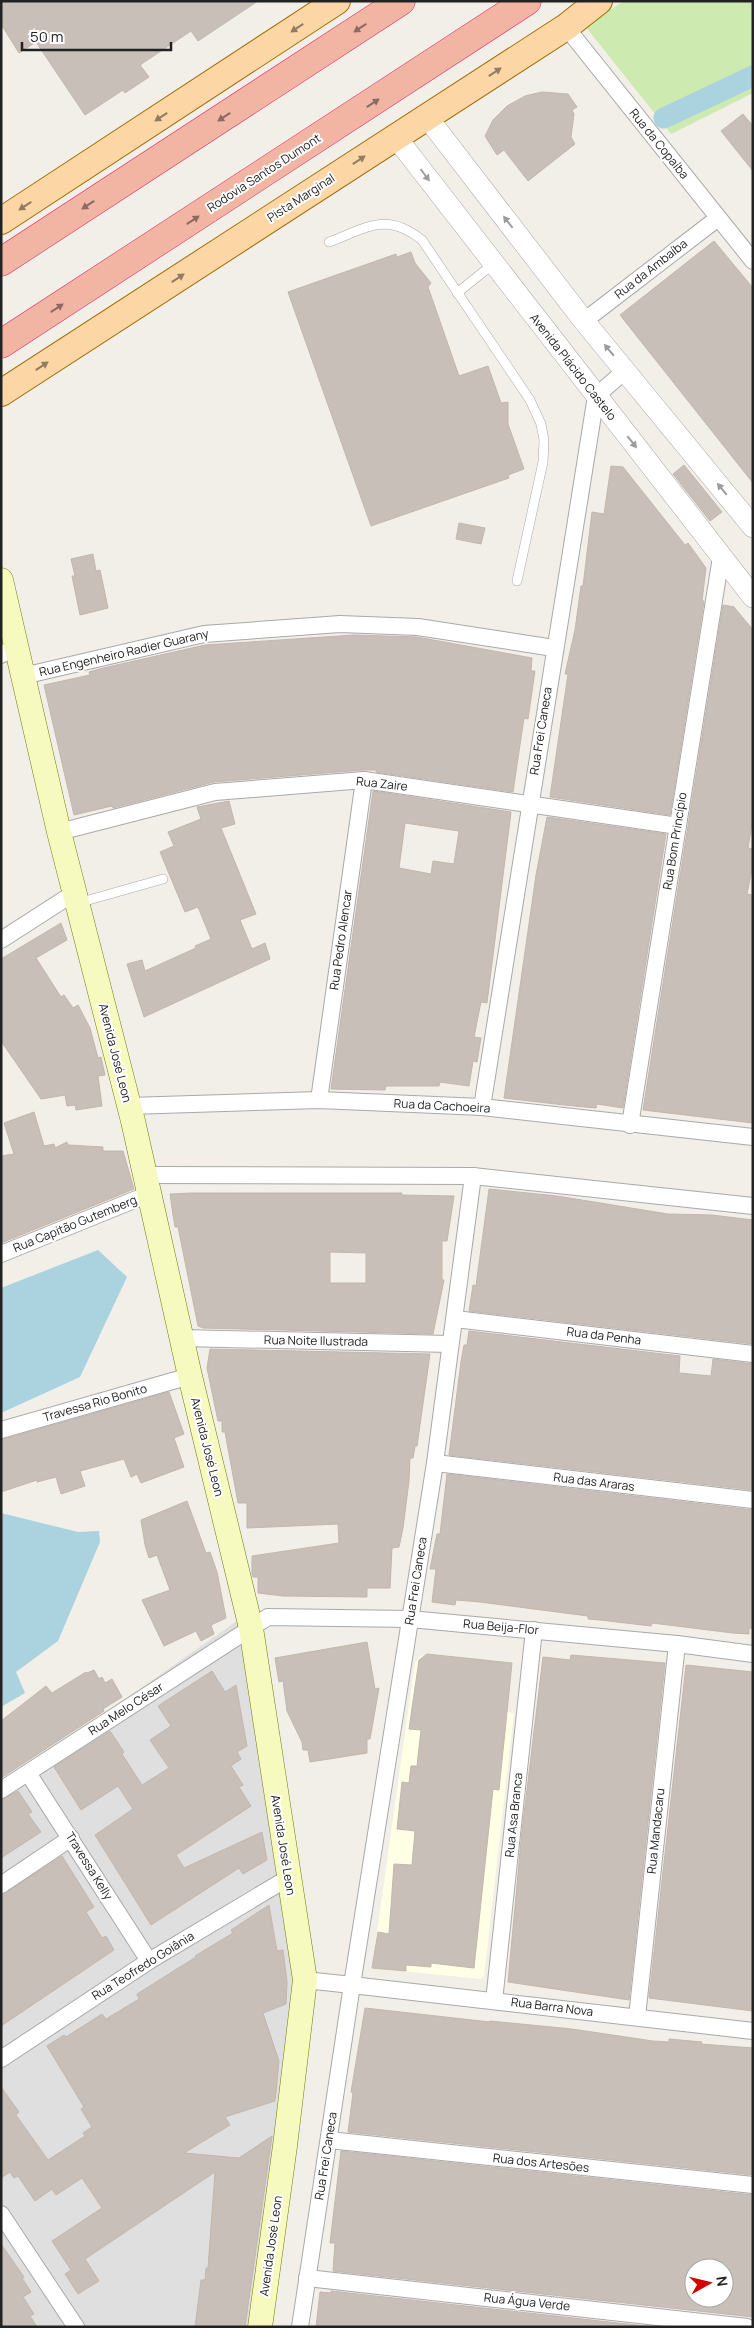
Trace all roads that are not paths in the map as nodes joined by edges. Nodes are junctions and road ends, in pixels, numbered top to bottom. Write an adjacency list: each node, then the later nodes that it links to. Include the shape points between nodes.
1 (337, 1): 9 (main road, one-way to 9)
2 (401, 1): 10 (highway, one-way to 10)
3 (527, 1): 18 (highway, Rodovia Santos Dumont, one-way to 3)
4 (599, 1): 5 (main road, Pista Marginal)
5 (566, 26): 6 (main road, Pista Marginal, one-way to 5); 8 (street, Rua da Copaíba)
6 (427, 116): 7 (main road, Pista Marginal); 17 (street, one-way to 6)
7 (395, 136): 15 (street, Avenida Plácido Castelo, one-way to 15); 20 (main road, Pista Marginal, one-way to 7)
8 (718, 218): 13 (street, Rua da Copaíba); 17 (street, Rua da Ambaíba)
9 (1, 221)
10 (46, 233): 12 (highway); 14 (highway)
11 (329, 242): 16 (lane, via 377,224 392,223 408,228 422,240)
12 (1, 250)
13 (753, 261)
14 (1, 262)
15 (493, 264): 16 (lane); 21 (street, Avenida Plácido Castelo)
16 (457, 294): 25 (lane, via 530,400 541,424 543,462)
17 (584, 321): 19 (street, one-way to 17)
18 (1, 344)
19 (626, 370): 21 (street); 22 (street, one-way to 19)
20 (1, 393)
21 (596, 396): 23 (street, Avenida Plácido Castelo, one-way to 23); 27 (street, Rua Frei Caneca)
22 (753, 527)
23 (721, 557): 26 (street, Avenida Plácido Castelo); 32 (street, Rua Bom Princípio)
24 (1, 580): 28 (main road, Avenida José Leon)
25 (517, 581)
26 (753, 597)
27 (554, 648): 29 (street, Rua Engenheiro Radier Guarany, via 418,628 340,624 204,634); 31 (street, Rua Frei Caneca)
28 (9, 650): 29 (main road, Avenida José Leon)
29 (23, 676): 33 (main road, Avenida José Leon)
30 (364, 780): 31 (street, Rua Zaire); 33 (street, Rua Zaire, via 215,792); 37 (street, Rua Pedro Alencar)
31 (529, 804): 32 (street, Rua Zaire); 38 (street, Rua Frei Caneca)
32 (678, 826): 40 (street, Rua Bom Princípio)
33 (59, 832): 35 (main road, Avenida José Leon)
34 (163, 880): 35 (lane)
35 (76, 898): 36 (street); 39 (main road, Avenida José Leon)
36 (1, 940)
37 (319, 1100): 38 (street, Rua da Cachoeira); 39 (street, Rua da Cachoeira)
38 (482, 1107): 40 (street, Rua da Cachoeira)
39 (131, 1114): 42 (main road, Avenida José Leon)
40 (630, 1125): 41 (street, Rua da Cachoeira)
41 (753, 1137)
42 (145, 1175): 43 (street); 45 (street, Rua Capitão Gutemberg); 47 (main road, Avenida José Leon)
43 (473, 1176): 44 (street); 46 (street, Rua Frei Caneca)
44 (753, 1206)
45 (1, 1254)
46 (455, 1319): 48 (street, Rua Frei Caneca); 49 (street, Rua da Penha)
47 (182, 1338): 48 (street, Rua Noite Ilustrada); 50 (main road, Avenida José Leon)
48 (450, 1344): 52 (street, Rua Frei Caneca)
49 (753, 1354)
50 (190, 1376): 51 (street, Travessa Rio Bonito); 55 (main road, Avenida José Leon)
51 (1, 1430)
52 (435, 1462): 53 (street, Rua das Araras); 54 (street, Rua Frei Caneca)
53 (753, 1500)
54 (410, 1619): 55 (street, Rua Beija-Flor, via 268,1617); 56 (street, Rua Beija-Flor); 66 (street, Rua Frei Caneca)
55 (251, 1628): 59 (street, Rua Melo César); 62 (main road, Avenida José Leon)
56 (534, 1630): 57 (street, Rua Beija-Flor); 67 (street, Rua Asa Branca)
57 (677, 1644): 58 (street, Rua Beija-Flor); 68 (street, Rua Mandacaru)
58 (753, 1654)
59 (28, 1773): 60 (street, Rua Melo César); 61 (street, Travessa Kelly)
60 (1, 1790)
61 (71, 1838): 63 (street); 64 (street, Travessa Kelly)
62 (288, 1878): 64 (street, Rua Teofredo Goiânia); 65 (main road, Avenida José Leon)
63 (1, 1885)
64 (149, 1961): 70 (street, Rua Teofredo Goiânia)
65 (305, 1980): 66 (street); 76 (main road, Avenida José Leon)
66 (352, 1985): 67 (street, Rua Barra Nova); 71 (street, Rua Frei Caneca)
67 (494, 2001): 68 (street, Rua Barra Nova)
68 (638, 2018): 69 (street, Rua Barra Nova)
69 (753, 2031)
70 (1, 2059)
71 (329, 2140): 72 (street, Rua dos Artesões); 74 (street, Rua Frei Caneca)
72 (753, 2185)
73 (1, 2214): 75 (street)
74 (307, 2278): 77 (street, Rua Frei Caneca); 78 (street, Rua Água Verde)
75 (76, 2327)
76 (260, 2327)
77 (300, 2327)
78 (747, 2327)

